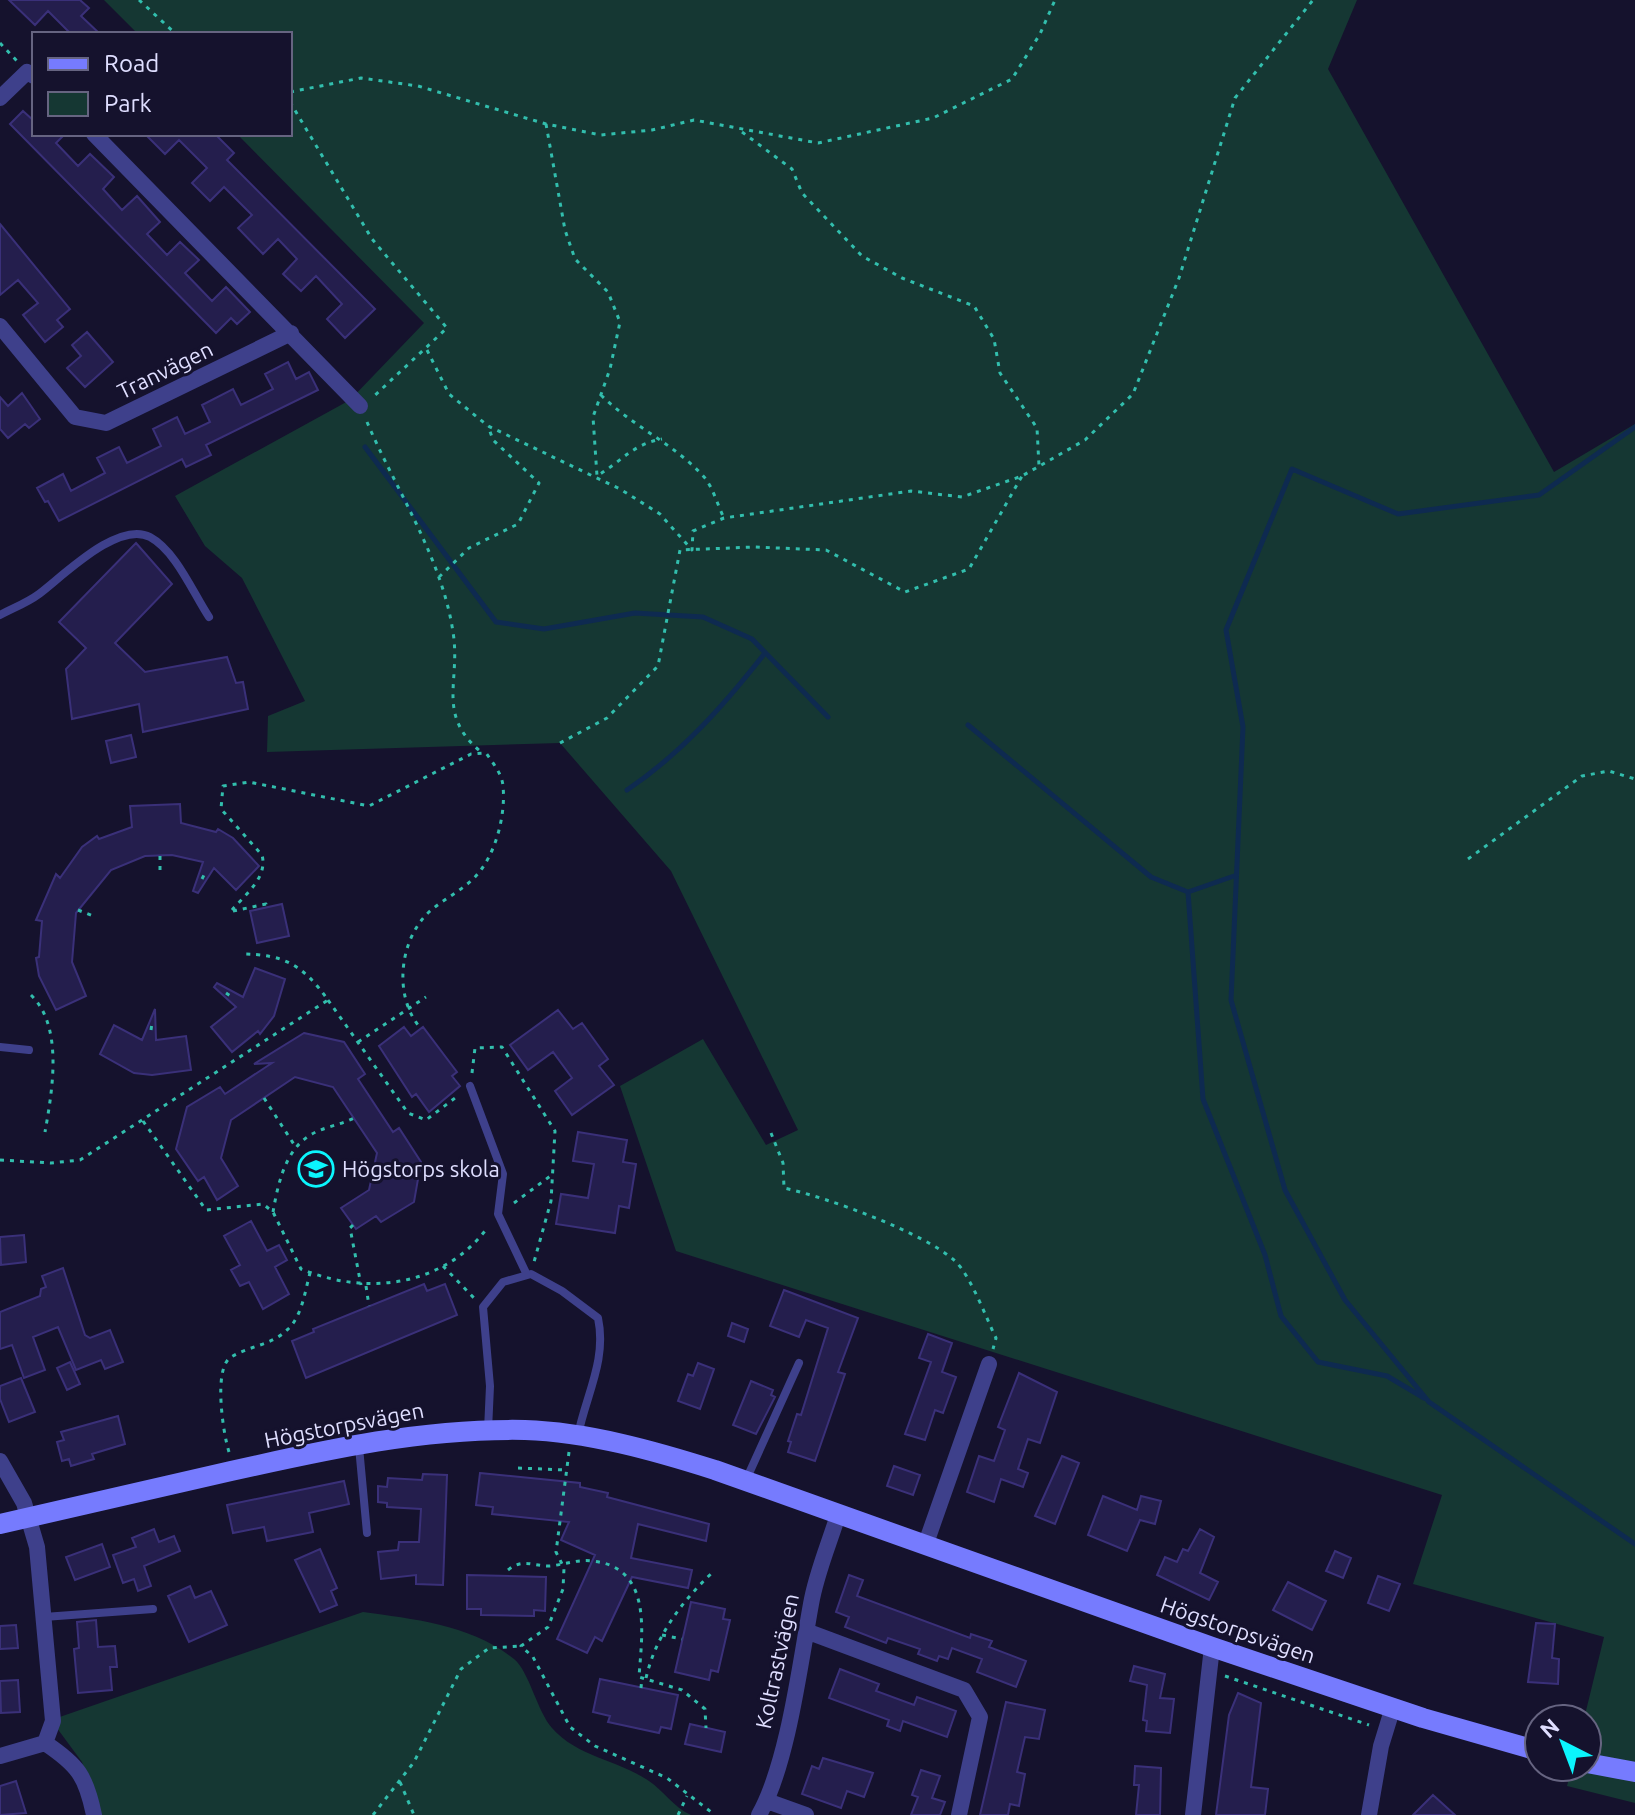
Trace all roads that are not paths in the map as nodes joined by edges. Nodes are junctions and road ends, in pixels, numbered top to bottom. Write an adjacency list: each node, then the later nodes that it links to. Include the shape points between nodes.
1 (31, 74): 2 (street)
2 (0, 98)
3 (96, 136): 5 (street)
4 (0, 326): 5 (street, Tranvägen, via 75,417 106,423)
5 (291, 333): 6 (street)
6 (360, 406)
7 (0, 615): 8 (lane, via 128,534 149,536 167,554)
8 (209, 617)
9 (0, 1047): 10 (lane)
10 (29, 1050)
11 (470, 1086): 12 (lane, via 503,1174 498,1214)
12 (529, 1274): 15 (lane, via 503,1282 483,1307); 17 (lane, via 598,1318 603,1338)
13 (799, 1363): 19 (lane)
14 (989, 1364): 24 (street)
15 (488, 1431): 16 (street, Högstorpsvägen); 17 (street, Högstorpsvägen, via 528,1430)
16 (358, 1442): 21 (street, Högstorpsvägen); 23 (lane)
17 (580, 1444): 19 (street, Högstorpsvägen, via 666,1454)
18 (0, 1461): 21 (street)
19 (745, 1481): 20 (street, Högstorpsvägen)
20 (838, 1515): 24 (street, Högstorpsvägen); 27 (street, Koltrastvägen)
21 (29, 1517): 22 (street, Högstorpsvägen); 26 (street)
22 (0, 1524)
23 (367, 1533)
24 (925, 1546): 28 (street, Högstorpsvägen)
25 (153, 1609): 26 (lane)
26 (44, 1617): 30 (street, via 53,1721)
27 (806, 1631): 35 (street, Koltrastvägen); 38 (street, via 964,1690 980,1717)
28 (1212, 1647): 29 (street, Högstorpsvägen); 39 (street)
29 (1393, 1707): 31 (street, Högstorpsvägen); 40 (street)
30 (45, 1743): 32 (street); 36 (street, via 75,1763)
31 (1523, 1746)
32 (0, 1756)
33 (1603, 1766): 34 (street)
34 (1635, 1772)
35 (763, 1808): 37 (street)
36 (94, 1815)
37 (806, 1815)
38 (959, 1815)
39 (1193, 1815)
40 (1369, 1815)

